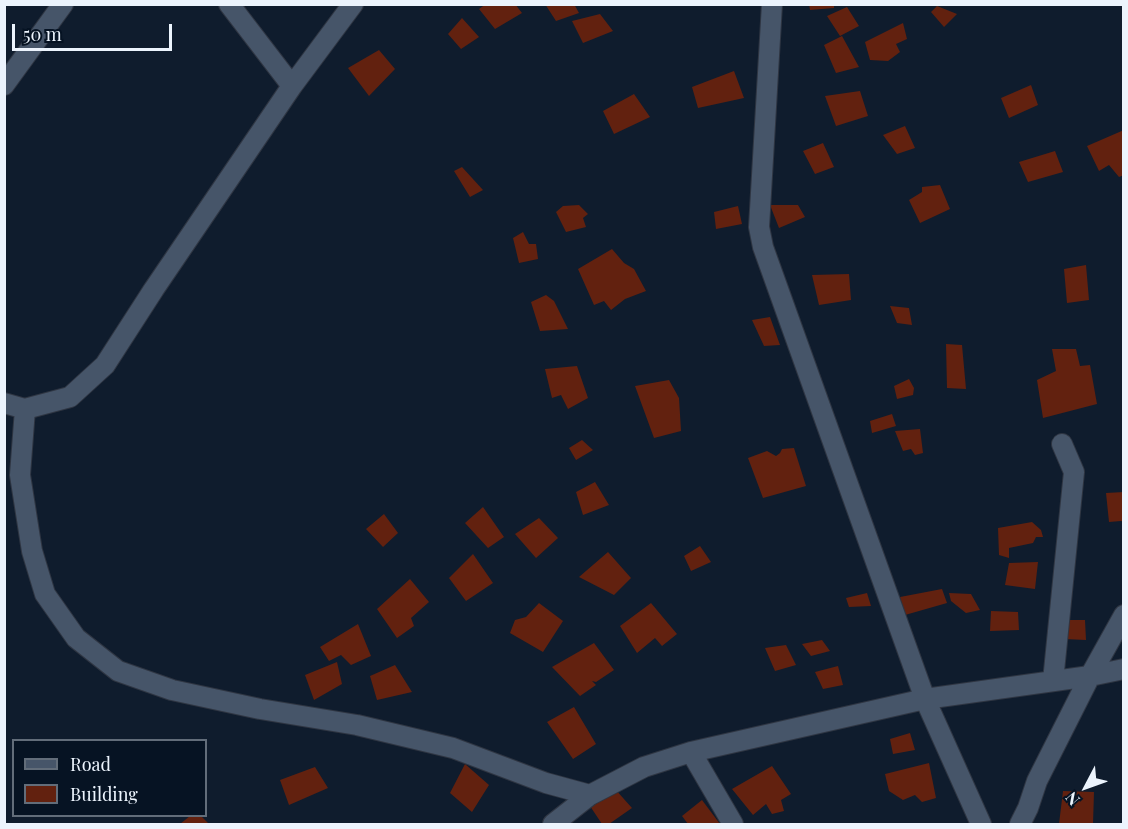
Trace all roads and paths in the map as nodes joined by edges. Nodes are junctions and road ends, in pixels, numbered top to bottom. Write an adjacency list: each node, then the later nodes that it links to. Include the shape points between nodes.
1 (63, 4): 5 (street)
2 (229, 4): 6 (street)
3 (353, 4): 6 (street)
4 (772, 4): 14 (street, via 759,227 763,247)
5 (4, 85)
6 (292, 86): 8 (street, via 105,365 70,397)
7 (4, 403): 8 (street)
8 (25, 409): 16 (street, via 20,475 32,551 45,594 76,638 118,671 172,690 357,725 453,748)
9 (1062, 444): 13 (street, via 1074,472)
10 (1124, 615): 12 (street)
11 (1124, 669): 12 (street)
12 (1090, 676): 13 (street); 20 (street, via 1037,781)
13 (1053, 681): 14 (street)
14 (925, 699): 15 (street); 19 (street)
15 (691, 752): 16 (street, via 644,767); 18 (street)
16 (590, 795): 17 (street)
17 (554, 825)
18 (733, 825)
19 (981, 825)
20 (1020, 825)

